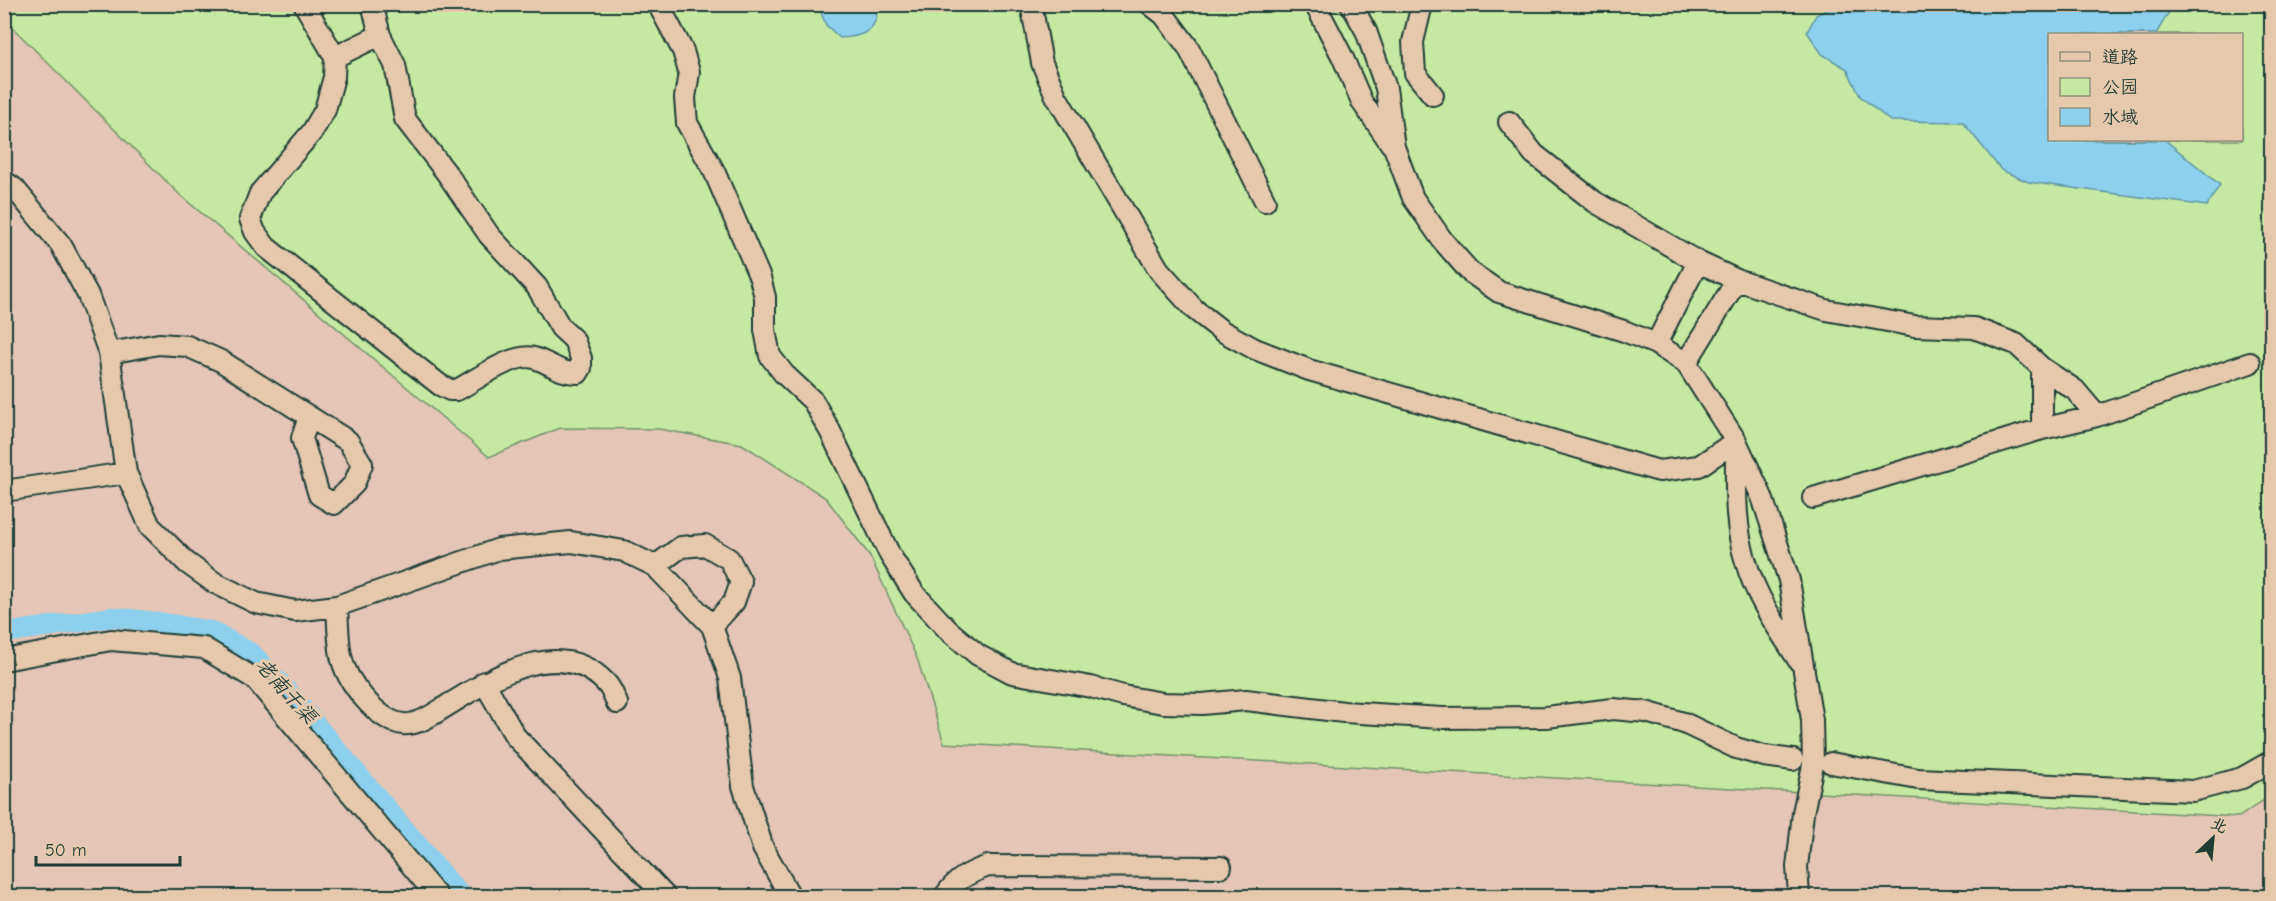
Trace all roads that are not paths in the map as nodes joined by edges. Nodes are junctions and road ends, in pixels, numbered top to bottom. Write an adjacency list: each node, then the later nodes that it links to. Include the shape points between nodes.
1 (304, 4): 10 (street)
2 (372, 4): 9 (street)
3 (658, 4): 37 (street, via 683,51 689,72 687,123 714,171 760,278 771,356 813,401 890,555 914,593 978,655 1012,673 1163,703 1246,700 1442,718 1546,717 1613,709 1646,712 1684,723 1736,748)
4 (1150, 4): 15 (street, via 1164,15 1188,47)
5 (1315, 4): 13 (street, via 1362,102)
6 (1351, 4): 13 (street, via 1366,31 1386,88)
7 (1422, 4): 11 (street, via 1413,42 1415,73)
8 (1032, 6): 26 (street, via 1042,63 1056,96 1159,270 1194,309 1222,331 1309,370 1659,471 1699,466)
9 (380, 35): 10 (street); 10 (street, via 395,65 405,119 489,236 537,287 561,328 574,340 581,358 578,373 567,374 532,357 513,360 458,390 450,390 266,247 250,219 253,208 260,193 312,132 325,110)
10 (335, 57)
11 (1433, 95)
12 (1509, 122): 16 (street, via 1534,154 1595,202)
13 (1394, 147): 18 (street, via 1413,198 1470,272 1499,292)
14 (4, 181): 19 (street, via 61,245 88,295)
15 (1265, 201)
16 (1698, 262): 17 (street); 18 (street)
17 (1737, 280): 20 (street); 22 (street, via 1826,310 1915,326 1974,328 2016,344)
18 (1656, 344): 20 (street)
19 (109, 353): 24 (street, via 159,344 187,346 221,361); 27 (street)
20 (1686, 363): 26 (street)
21 (2250, 363): 23 (street)
22 (2042, 368): 23 (street, via 2075,390); 25 (street)
23 (2097, 416): 25 (street)
24 (309, 417)
25 (2042, 429): 29 (street)
26 (1736, 441): 34 (street, via 1762,497 1789,580); 34 (street, via 1737,507 1745,562 1764,605)
27 (126, 473): 28 (street); 31 (street, via 150,526 187,563 215,583 256,603 295,611)
28 (4, 491)
29 (1813, 498)
30 (655, 566): 31 (street, via 624,551 572,542 498,549); 32 (street); 32 (street, via 681,546 705,545 729,559 741,582 734,602)
31 (337, 606): 35 (street, via 341,658 357,689 379,713 404,724 425,719)
32 (712, 626): 43 (street, via 730,678 743,786 763,848)
33 (4, 660): 41 (street, via 111,640 204,648 255,679)
34 (1805, 671): 45 (street, via 1813,765 1803,813)
35 (484, 682): 36 (street, via 528,664 561,660 586,667 607,684); 42 (street, via 514,736)
36 (617, 703)
37 (1793, 760)
38 (2271, 761): 39 (street, via 2242,778 2193,791 1918,779)
39 (1831, 763)
40 (1221, 867): 44 (street, via 988,866 963,876)
41 (437, 897)
42 (665, 897)
43 (790, 897)
44 (945, 897)
45 (1798, 897)

